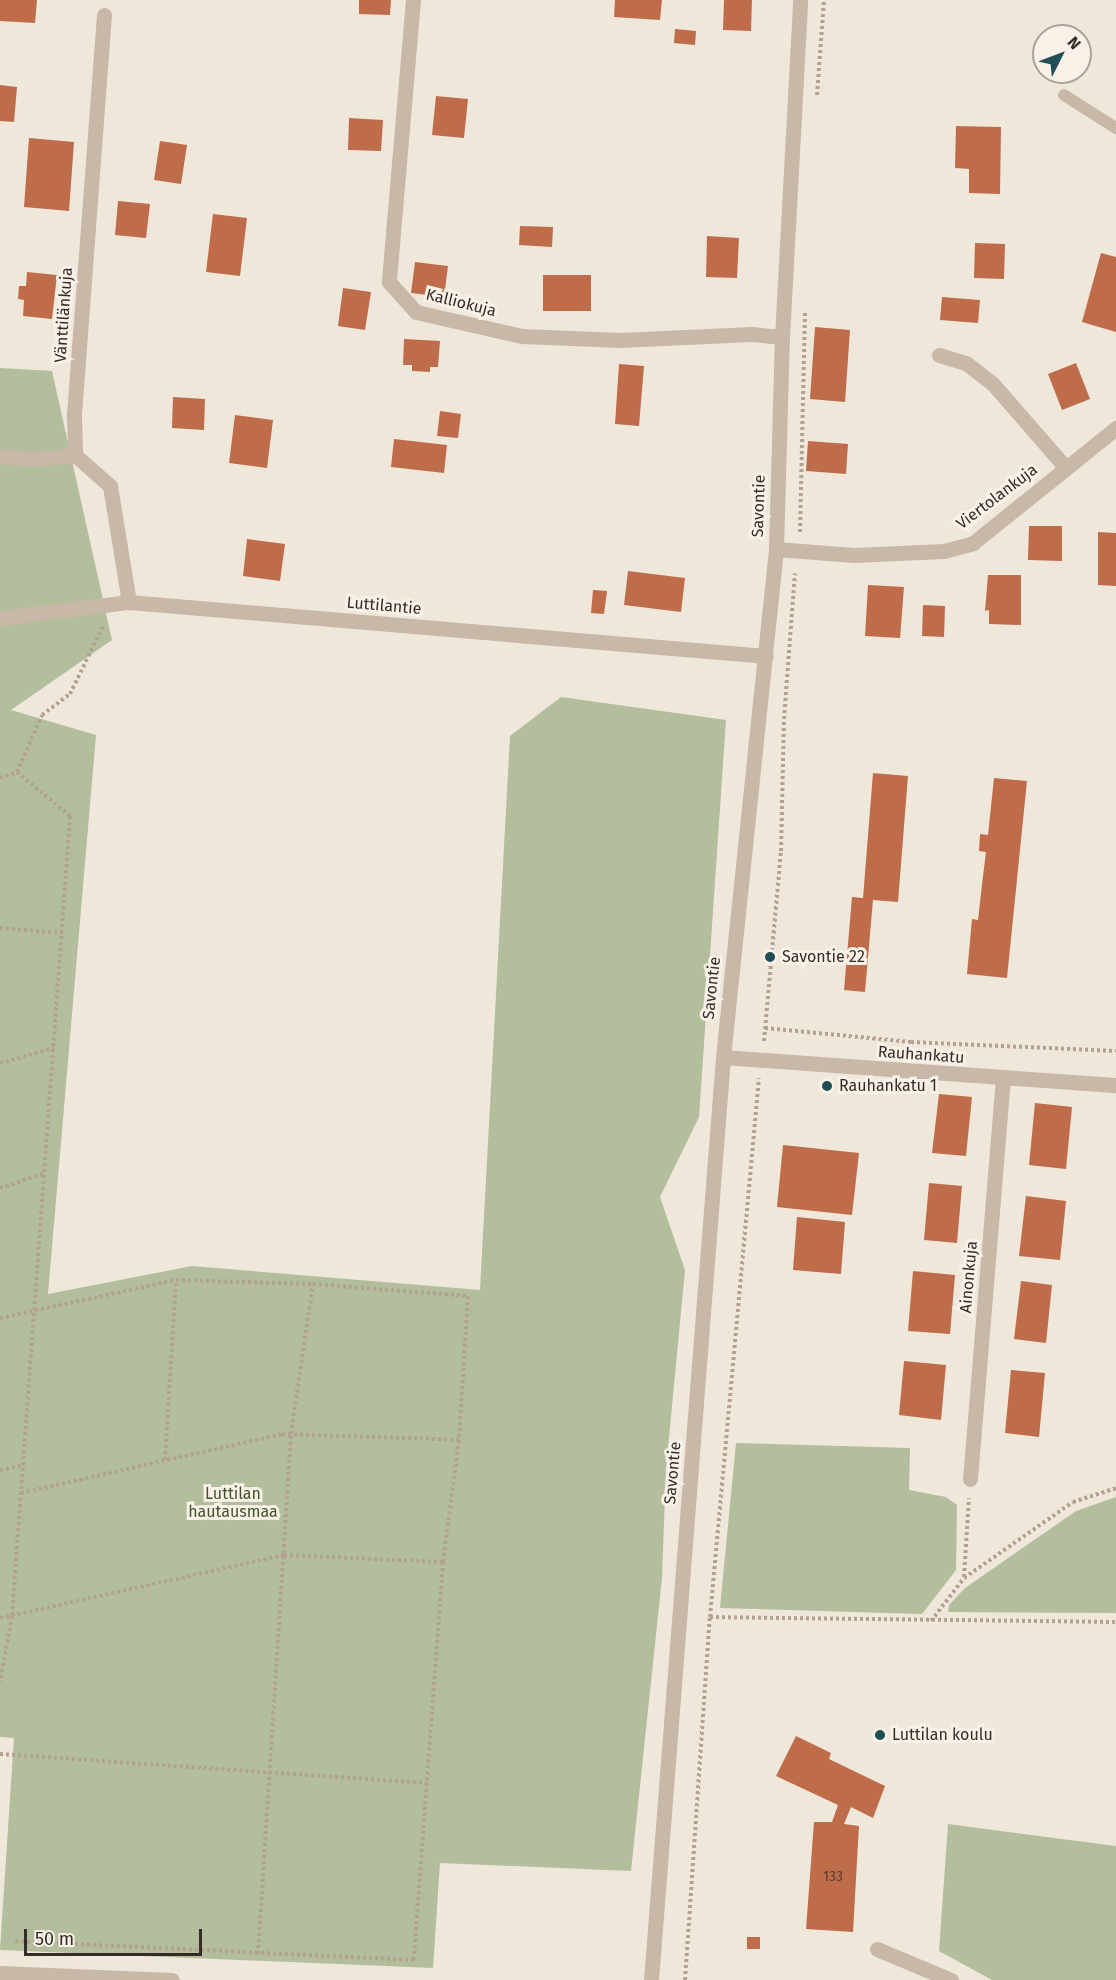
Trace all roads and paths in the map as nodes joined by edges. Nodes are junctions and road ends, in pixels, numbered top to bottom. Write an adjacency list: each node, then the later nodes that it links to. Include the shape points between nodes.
1 (413, 0): 9 (street, Kalliokuja, via 389,282 416,312 522,336 620,340 752,334)
2 (800, 0): 9 (street, Savontie)
3 (824, 0): 6 (path)
4 (104, 15): 12 (street, Vänttilänkuja, via 74,418)
5 (1064, 95): 7 (lane)
6 (816, 101)
7 (1116, 128)
8 (805, 302): 16 (path)
9 (782, 337): 15 (street, Savontie)
10 (939, 355): 14 (street, via 966,363 993,384)
11 (1116, 428): 14 (street, Viertolankuja)
12 (75, 455): 13 (street, via 32,459); 17 (street, via 110,486)
13 (0, 456)
14 (1066, 468): 16 (street, Viertolankuja, via 973,543 944,551 854,555)
15 (776, 549): 16 (street, Viertolankuja); 19 (street, Savontie)
16 (799, 551): 24 (path, via 784,719 781,851)
17 (122, 603): 18 (street, Luttilantie); 19 (street, Luttilantie); 20 (path, via 70,694 42,715)
18 (0, 618)
19 (766, 656): 27 (street, Savontie)
20 (17, 771): 21 (path); 23 (path, via 70,816)
21 (0, 778)
22 (0, 928): 23 (path)
23 (63, 933): 25 (path)
24 (765, 1028): 26 (path, via 911,1042); 28 (path)
25 (54, 1048): 29 (path); 32 (path)
26 (1116, 1051)
27 (723, 1057): 28 (street, Rauhankatu); 64 (street, Savontie)
28 (760, 1060): 30 (street, Rauhankatu); 50 (path)
29 (0, 1063)
30 (1004, 1079): 31 (street, Rauhankatu); 43 (street, Ainonkuja)
31 (1116, 1085)
32 (45, 1173): 33 (path); 36 (path)
33 (0, 1188)
34 (176, 1280): 35 (path); 36 (path); 40 (path)
35 (313, 1284): 38 (path); 39 (path, via 468,1296)
36 (35, 1310): 37 (path); 41 (path)
37 (0, 1318)
38 (291, 1434): 39 (path); 40 (path); 46 (path)
39 (459, 1440): 47 (path)
40 (165, 1460): 45 (path)
41 (23, 1465): 42 (path); 45 (path)
42 (0, 1470)
43 (970, 1479): 48 (path)
44 (1116, 1488): 48 (path, via 1073,1502)
45 (21, 1493): 49 (path)
46 (284, 1556): 47 (path); 49 (path); 56 (path)
47 (443, 1562): 57 (path)
48 (964, 1578): 52 (path)
49 (12, 1616): 51 (path); 54 (path)
50 (710, 1617): 52 (path); 65 (path)
51 (0, 1618)
52 (931, 1621): 53 (path)
53 (1116, 1622)
54 (0, 1682)
55 (0, 1754): 56 (path)
56 (267, 1772): 57 (path); 60 (path)
57 (427, 1783): 60 (path, via 414,1960)
58 (13, 1941): 60 (path)
59 (877, 1949): 66 (street)
60 (258, 1954)
61 (0, 1973): 62 (street)
62 (150, 1980): 63 (street)
63 (172, 1980)
64 (651, 1980)
65 (686, 1980)
66 (951, 1980)

